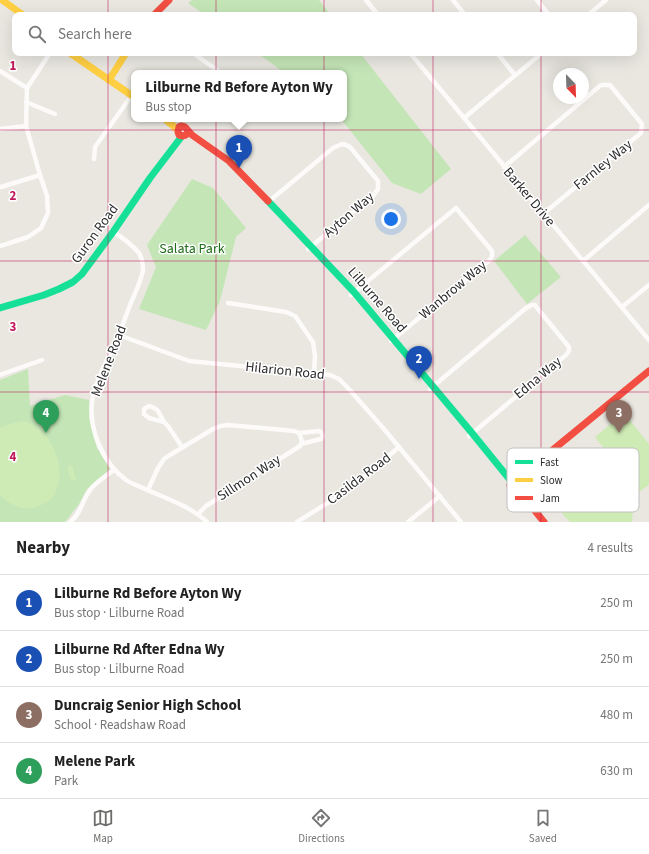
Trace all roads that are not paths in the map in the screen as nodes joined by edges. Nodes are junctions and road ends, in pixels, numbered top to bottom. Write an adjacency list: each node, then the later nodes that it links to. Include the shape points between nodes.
1 (2, 0): 9 (street)
2 (169, 0): 10 (street)
3 (366, 0): 11 (street)
4 (453, 0): 12 (street)
5 (537, 0): 13 (street)
6 (606, 0): 14 (street)
7 (0, 3): 8 (street)
8 (12, 12)
9 (19, 12)
10 (157, 12)
11 (376, 12)
12 (463, 12)
13 (547, 12)
14 (592, 12)
15 (48, 56): 27 (street)
16 (75, 56): 26 (street)
17 (81, 56): 26 (street)
18 (124, 56): 26 (street)
19 (197, 56): 23 (street)
20 (412, 56): 32 (street, Barker Drive)
21 (499, 56): 25 (street)
22 (538, 56): 25 (street)
23 (218, 70)
24 (0, 71): 27 (street)
25 (515, 75): 32 (street)
26 (110, 78): 28 (street)
27 (27, 88): 30 (street)
28 (131, 93)
29 (131, 97): 38 (street, via 95,147)
30 (26, 102): 31 (street); 35 (street)
31 (55, 114)
32 (464, 118): 39 (street, Barker Drive)
33 (169, 122): 37 (street, Lilburne Road)
34 (174, 122): 37 (street, Lilburne Road)
35 (26, 126): 36 (street); 40 (street)
36 (0, 129)
37 (182, 132): 42 (street, Lilburne Road, via 229,161); 45 (street, Guron Road)
38 (94, 159)
39 (504, 167): 44 (street, Barker Drive); 44 (street, Farnley Way, via 601,85 610,85 642,124 641,133)
40 (40, 175): 41 (street); 46 (street, via 47,196 48,213 41,228 28,237)
41 (1, 187)
42 (267, 203): 47 (street, Lilburne Road); 47 (street, Ayton Way, via 333,148 342,144 353,150 378,181 378,189 373,196)
43 (649, 205): 48 (street)
44 (543, 214): 48 (street, Barker Drive)
45 (112, 231): 52 (street, Guron Road, via 82,269 68,280 55,287); 54 (street, Guron Road, via 85,271 73,282 52,292); 55 (street, Melene Road, via 139,253 143,268)
46 (0, 246)
47 (310, 248): 50 (street, Lilburne Road)
48 (583, 261): 53 (street, Barker Drive)
49 (649, 285): 53 (street)
50 (352, 294): 56 (street, Lilburne Road); 56 (street, Wanbrow Way, via 456,208 492,251 492,256)
51 (228, 303): 60 (street, via 286,312 295,316 313,342)
52 (0, 304)
53 (622, 307): 57 (street, Barker Drive)
54 (0, 308)
55 (119, 335): 60 (street, Hilarion Road, via 189,361); 72 (street, Melene Road, via 101,374 92,403 97,440)
56 (392, 340): 63 (street, Lilburne Road)
57 (649, 340)
58 (42, 360): 61 (street)
59 (649, 371): 70 (street)
60 (314, 373): 69 (street, Hilarion Road, via 339,379)
61 (0, 375)
62 (649, 376): 71 (street)
63 (432, 388): 66 (street, Lilburne Road); 66 (street, Edna Way, via 526,308 535,305 569,347 569,351)
64 (164, 422): 68 (street)
65 (299, 433): 67 (street, via 302,438); 67 (street, Sillmon Way, via 319,431 323,436 321,439); 68 (street, Sillmon Way, via 294,430 228,425 213,429)
66 (471, 435): 73 (street, Lilburne Road)
67 (301, 444): 78 (street, Sillmon Way, via 206,506)
68 (182, 447): 74 (street, Sillmon Way, via 161,464)
69 (399, 448): 75 (street, Hilarion Road); 81 (street, Casilda Road, via 350,489)
70 (558, 448)
71 (560, 448)
72 (114, 470): 74 (street, Melene Road, via 128,481); 79 (street, via 91,490 77,515)
73 (507, 479)
74 (148, 490): 78 (street, Melene Road)
75 (440, 496): 82 (street); 83 (street, Hilarion Road)
76 (532, 512): 84 (street, Lilburne Road)
77 (535, 512): 85 (street, Lilburne Road)
78 (198, 514): 80 (street, Melene Road)
79 (70, 522)
80 (207, 522)
81 (297, 522)
82 (408, 522)
83 (461, 522)
84 (539, 522)
85 (544, 522)

